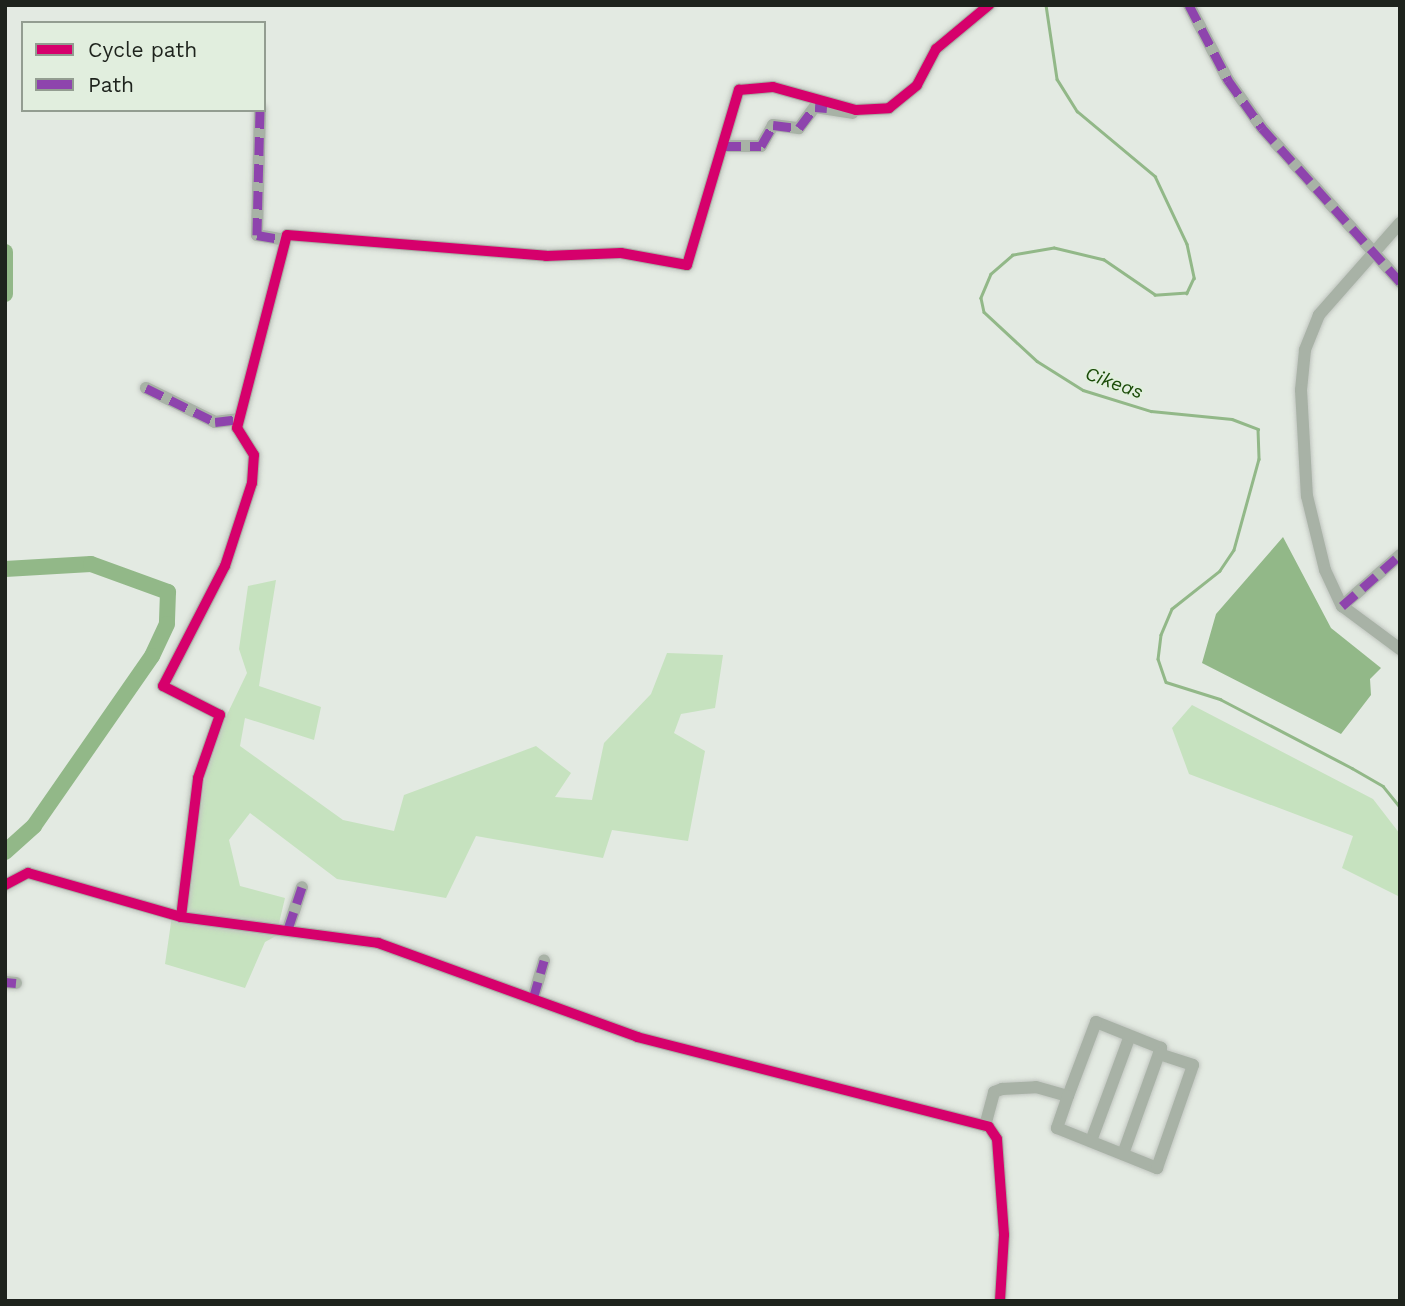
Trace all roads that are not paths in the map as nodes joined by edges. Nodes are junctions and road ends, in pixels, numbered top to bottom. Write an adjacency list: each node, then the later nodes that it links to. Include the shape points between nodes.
1 (989, 5): 3 (street, via 936,49 917,85 899,102 879,111)
2 (1189, 5): 8 (street, via 1240,99)
3 (856, 110): 5 (street, via 847,115 815,107 799,128 773,125 761,146); 5 (street, via 826,97 746,87 736,95)
4 (260, 112): 7 (street, via 257,235)
5 (723, 146): 7 (street, via 687,265 621,253 545,256 298,232)
6 (1400, 223): 8 (street)
7 (284, 240): 11 (street)
8 (1372, 251): 9 (street); 13 (street, via 1319,315 1301,370 1312,527)
9 (1400, 282)
10 (146, 388): 11 (street, via 215,422)
11 (238, 419): 17 (street, via 238,433 254,455 252,483 225,566 163,686 220,715 198,778)
12 (1400, 555): 13 (street)
13 (1342, 606): 14 (street)
14 (1400, 649)
15 (5, 885): 17 (street, via 28,873)
16 (302, 887): 18 (street)
17 (181, 917): 18 (street)
18 (288, 929): 20 (street, via 378,943)
19 (544, 961): 20 (street)
20 (533, 999): 24 (street, via 636,1037)
21 (1129, 1038): 22 (street, via 1161,1048); 23 (street, via 1126,1031 1096,1022); 25 (street)
22 (1159, 1054): 26 (street); 26 (street, via 1193,1065 1157,1168)
23 (1068, 1096): 24 (street, via 1036,1087 1002,1089 994,1092); 25 (street, via 1057,1128)
24 (985, 1126): 27 (street, via 997,1139)
25 (1091, 1141): 26 (street)
26 (1123, 1154)
27 (1000, 1301)

